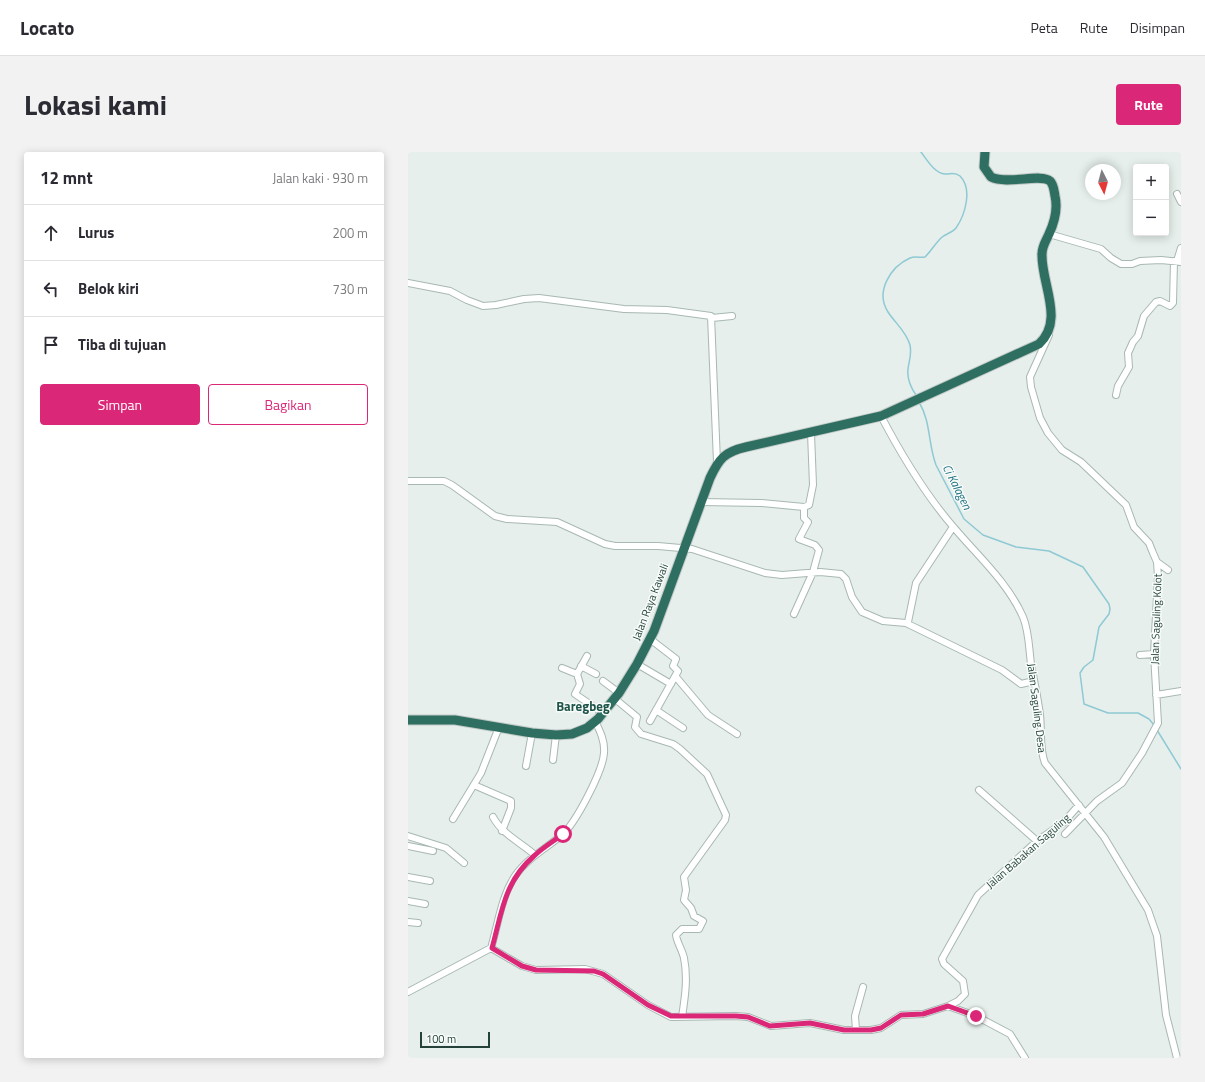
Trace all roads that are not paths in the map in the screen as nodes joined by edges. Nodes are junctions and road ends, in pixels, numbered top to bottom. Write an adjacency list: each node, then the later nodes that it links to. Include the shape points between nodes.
1 (983, 153): 4 (highway, via 985,170 995,179 1015,181 1039,178 1050,182 1054,190 1056,212)
2 (1177, 194): 3 (street)
3 (1181, 202)
4 (1049, 234): 6 (street, via 1101,249 1121,264 1146,260); 10 (highway, via 1042,254)
5 (1181, 248): 6 (street)
6 (1177, 261): 11 (street, via 1174,303 1170,306 1160,301 1156,302 1144,316 1138,336 1128,353 1129,367)
7 (408, 283): 9 (street, via 450,291 483,306 524,298 539,298 624,309 707,314)
8 (732, 316): 9 (street)
9 (712, 318): 14 (street)
10 (1051, 324): 12 (highway, via 1047,335 1039,344); 20 (street, Jalan Saguling Kolot, via 1048,338 1030,377 1040,418 1062,450 1081,462 1126,505 1134,527 1149,543)
11 (1116, 395)
12 (881, 416): 13 (highway); 18 (street, Jalan Saguling Desa, via 902,455)
13 (811, 433): 14 (highway, via 734,450); 17 (street, via 812,495 810,505)
14 (717, 462): 16 (highway, Jalan Raya Kawali)
15 (408, 481): 19 (street, via 444,482 495,516 557,522 605,544)
16 (701, 502): 17 (street); 19 (highway, Jalan Raya Kawali)
17 (804, 507): 22 (street, via 804,518 808,522 799,539 816,545 819,550)
18 (953, 527): 24 (street, via 916,583); 36 (street, Jalan Saguling Desa, via 1016,603 1027,634)
19 (684, 547): 22 (street, via 765,573 782,575); 25 (highway, Jalan Raya Kawali)
20 (1157, 562): 21 (street); 26 (street, Jalan Saguling Kolot)
21 (1168, 570)
22 (813, 572): 23 (street); 24 (street, via 843,575 855,604 862,612 883,621)
23 (794, 614)
24 (906, 623): 36 (street, via 1002,670 1020,684)
25 (650, 639): 29 (highway, Jalan Raya Kawali); 34 (street, via 676,659 673,665 678,671)
26 (1154, 654): 27 (street); 40 (street, Jalan Saguling Kolot)
27 (1140, 655)
28 (588, 656): 30 (street)
29 (637, 664): 37 (street); 39 (highway, Jalan Raya Kawali)
30 (581, 666): 32 (street); 33 (street)
31 (562, 668): 32 (street)
32 (577, 674): 42 (street, via 580,684 575,694)
33 (596, 674)
34 (676, 677): 37 (street); 49 (street, via 708,715)
35 (603, 681): 39 (street)
36 (1034, 681): 55 (street, Jalan Saguling Desa, via 1040,715 1042,755 1045,763)
37 (671, 684): 41 (street)
38 (1181, 691): 40 (street)
39 (617, 695): 42 (highway, Jalan Raya Kawali); 78 (street, via 638,718 635,727 639,732 673,744 707,774 726,815 684,877 684,900 694,916 703,921 699,929 682,928 676,934 682,948 686,971)
40 (1156, 695): 56 (street, Jalan Saguling Kolot, via 1158,715 1142,753 1122,783)
41 (656, 710): 45 (street); 47 (street)
42 (603, 713): 44 (highway, Jalan Raya Kawali)
43 (408, 720): 46 (highway, Jalan Raya Kawali, via 455,720)
44 (595, 721): 50 (highway, Jalan Raya Kawali, via 587,728 572,734); 66 (street, via 604,744 600,768 570,827)
45 (650, 721)
46 (499, 727): 48 (highway, Jalan Raya Kawali); 53 (street, via 485,765)
47 (684, 728)
48 (532, 733): 50 (highway, Jalan Raya Kawali); 52 (street)
49 (737, 734)
50 (556, 735): 51 (street)
51 (554, 760)
52 (526, 766)
53 (474, 785): 58 (street); 59 (street, via 511,801 511,808)
54 (979, 790): 63 (street)
55 (1079, 805): 56 (street, Jalan Saguling Desa); 63 (street, Jalan Babakan Saguling, via 1063,823)
56 (1084, 813): 60 (street, Jalan Saguling Kolot); 81 (street, Jalan Saguling Desa, via 1104,837 1148,910 1154,925 1166,1015)
57 (493, 817): 59 (street)
58 (453, 819)
59 (502, 831): 66 (street)
60 (1065, 834)
61 (408, 835): 62 (street); 67 (street, via 446,848)
62 (408, 839)
63 (1038, 841): 77 (street, Jalan Babakan Saguling, via 978,895 942,959 944,964 961,977 965,988 962,997)
64 (408, 846): 65 (street)
65 (433, 851)
66 (535, 854): 74 (street, via 516,874 510,885)
67 (464, 863)
68 (408, 877): 69 (street)
69 (430, 881)
70 (408, 901): 71 (street)
71 (425, 904)
72 (408, 922): 73 (street)
73 (418, 923)
74 (492, 948): 76 (street); 78 (street, via 522,966 536,970 585,969 599,972 659,1012)
75 (863, 987): 79 (street, via 855,1016)
76 (409, 991)
77 (948, 1006): 79 (street, via 923,1014 901,1015 881,1028); 80 (street, via 976,1016 1013,1036)
78 (682, 1017): 79 (street, via 736,1016 748,1017 770,1026 810,1023)
79 (856, 1030)
80 (1025, 1058)
81 (1177, 1058)

